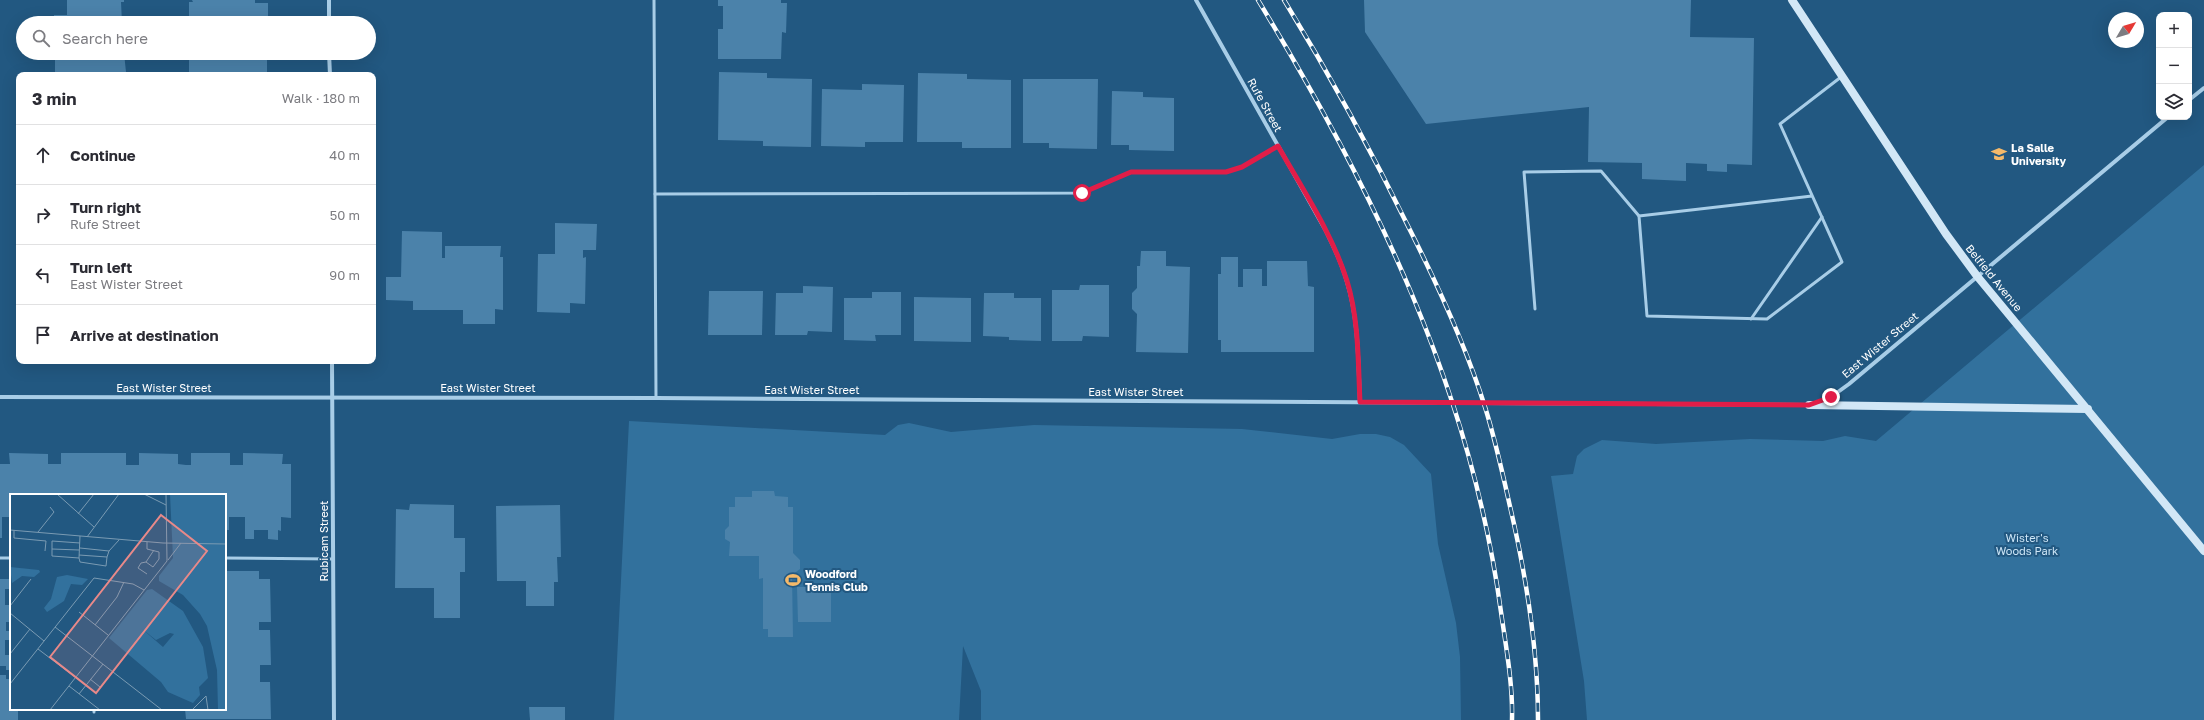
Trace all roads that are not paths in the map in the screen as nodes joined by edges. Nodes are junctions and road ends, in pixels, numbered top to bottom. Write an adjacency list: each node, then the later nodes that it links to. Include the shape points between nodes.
1 (329, 0): 5 (street)
2 (654, 0): 13 (lane)
3 (1196, 0): 12 (street, Rufe Street)
4 (1792, 0): 8 (street, Belfield Avenue)
5 (329, 16)
6 (329, 60): 7 (street)
7 (330, 72)
8 (1841, 76): 14 (lane, via 1780,124); 17 (street, Belfield Avenue, via 1946,234)
9 (2204, 88): 10 (street)
10 (2192, 98)
11 (2164, 120): 17 (street, East Wister Street)
12 (1278, 146): 13 (lane, via 1242,167 1226,172 1131,172 1082,193); 24 (street, Rufe Street, via 1326,231 1348,282 1357,338)
13 (655, 194): 23 (lane)
14 (1812, 196): 15 (lane); 16 (lane)
15 (1639, 216): 18 (lane, via 1601,171 1524,172); 19 (lane, via 1647,316)
16 (1822, 217): 19 (lane); 19 (lane, via 1842,262 1767,318)
17 (1977, 276): 25 (street, East Wister Street, via 1849,384 1831,397); 26 (street, Belfield Avenue)
18 (1535, 309)
19 (1751, 319)
20 (332, 364): 21 (street, Rubicam Street)
21 (332, 397): 22 (street, East Wister Street); 23 (street, East Wister Street); 29 (street, Rubicam Street)
22 (0, 398)
23 (656, 398): 24 (street, East Wister Street)
24 (1360, 402): 25 (street, East Wister Street)
25 (1809, 405): 26 (street)
26 (2088, 409): 27 (street, Belfield Avenue)
27 (2204, 551)
28 (226, 558): 29 (lane)
29 (333, 559): 30 (street, Rubicam Street)
30 (334, 720)

